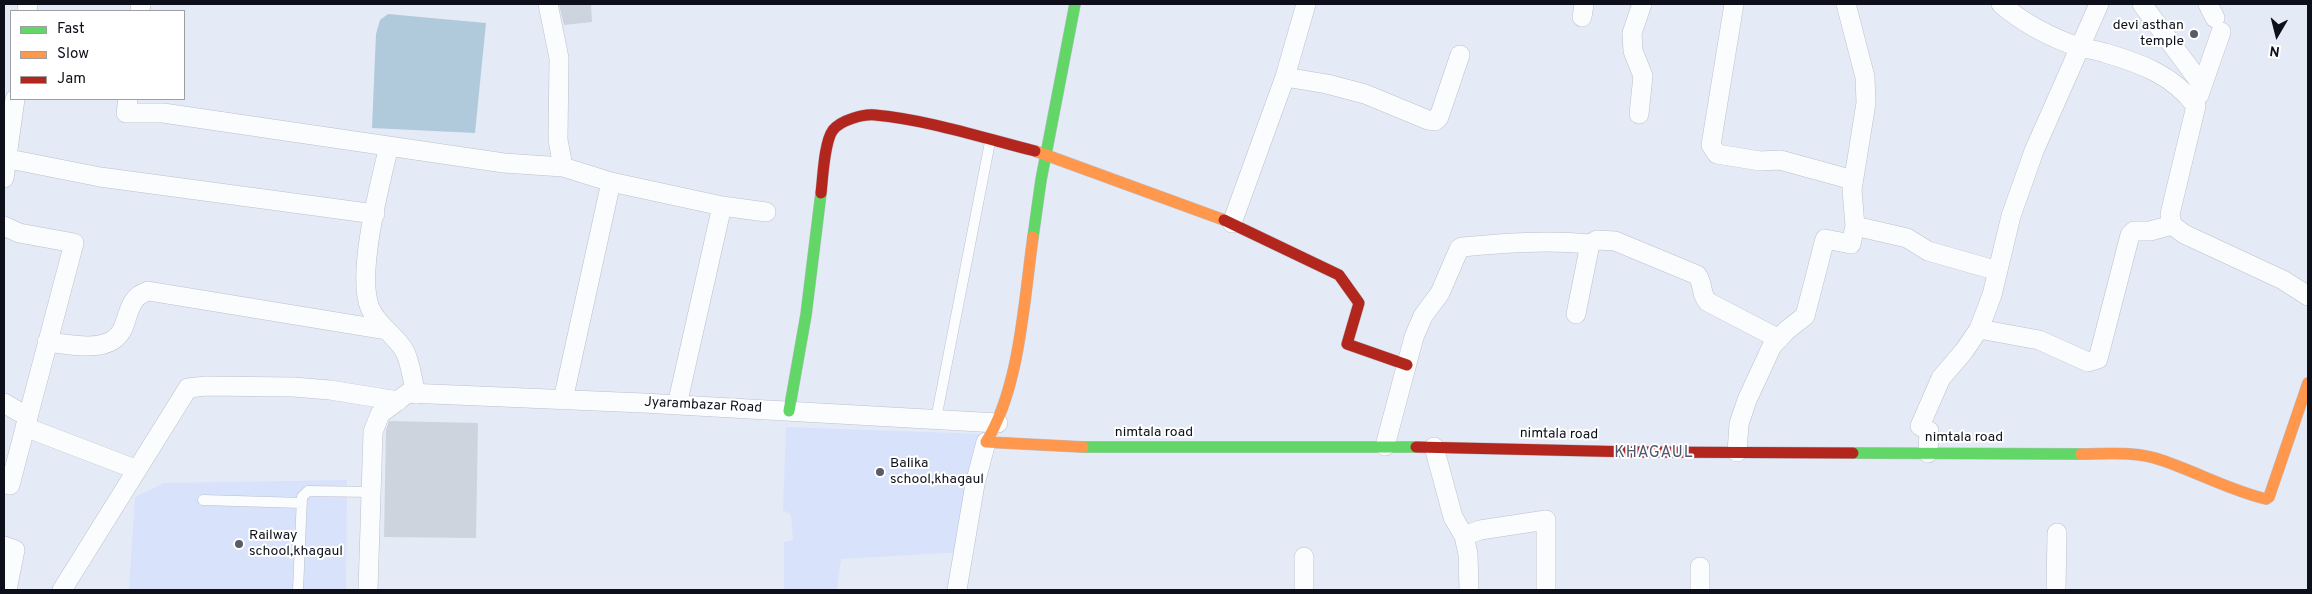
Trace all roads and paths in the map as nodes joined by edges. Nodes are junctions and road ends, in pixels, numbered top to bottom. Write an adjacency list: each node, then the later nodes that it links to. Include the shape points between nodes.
1 (548, 4): 23 (street, via 558,58 558,140)
2 (1075, 4): 21 (street)
3 (1306, 4): 13 (street)
4 (1642, 4): 18 (street, via 1632,33 1633,51 1643,76)
5 (1734, 4): 25 (street, via 1711,145 1713,150 1717,154 1760,161 1780,160)
6 (1846, 4): 25 (street, via 1865,77 1866,103)
7 (2001, 4): 11 (street, via 2020,20)
8 (2099, 4): 11 (street)
9 (2142, 4): 14 (street)
10 (2215, 18): 14 (street)
11 (2079, 47): 17 (street, via 2156,70 2185,91); 35 (street, via 2034,151 2011,216)
12 (1460, 55): 13 (street, via 1439,118 1435,121 1365,94)
13 (1285, 76): 30 (street)
14 (2202, 86): 17 (street)
15 (15, 100): 22 (street)
16 (128, 100): 20 (street, via 126,113 163,113)
17 (2196, 106): 31 (street, via 2170,214)
18 (1639, 114)
19 (990, 141): 21 (street); 48 (street, via 936,126 873,115 841,122 832,131 821,182 806,315); 49 (lane)
20 (389, 146): 23 (street, via 504,164); 29 (street)
21 (1046, 154): 30 (street); 51 (street, via 1019,340)
22 (5, 158): 24 (street); 29 (street, via 100,177)
23 (563, 167): 26 (street)
24 (4, 178)
25 (1853, 180): 32 (street)
26 (611, 182): 27 (street); 45 (street)
27 (722, 206): 28 (street); 47 (street)
28 (766, 212)
29 (375, 214): 39 (street, via 365,276 366,292 370,308)
30 (1232, 223): 42 (street, via 1340,275 1359,303 1348,344)
31 (2172, 225): 36 (street, via 2184,234 2283,280); 38 (street, via 2134,231 2130,235 2098,359 2088,362 2039,340)
32 (1855, 226): 35 (street, via 1907,238 1928,251); 40 (street, via 1851,244 1825,239 1805,316)
33 (5, 233): 41 (street, via 74,243)
34 (1590, 244): 37 (street); 40 (street, via 1597,240 1615,241 1697,275 1702,280 1704,298 1708,302); 42 (street, via 1559,241 1462,247 1440,293 1423,316)
35 (1998, 271): 38 (street)
36 (2308, 296)
37 (1576, 314)
38 (1979, 329): 56 (street, via 1941,378 1920,426 1929,431)
39 (386, 330): 41 (street, via 148,290 134,300 120,334 114,340 94,345); 44 (street, via 404,351)
40 (1779, 339): 55 (street, via 1772,346 1747,400)
41 (47, 342): 50 (street)
42 (1407, 365): 53 (street)
43 (2308, 383): 56 (street, nimtala road, via 2266,499 2241,493 2162,460 2137,454)
44 (407, 396): 45 (street, Jyarambazar Road); 57 (street, Jyarambazar Road, via 293,387 188,388); 59 (street, via 380,414 374,432)
45 (563, 400): 47 (street, Jyarambazar Road)
46 (4, 403): 50 (street)
47 (677, 405): 48 (street, Jyarambazar Road)
48 (789, 411): 49 (street, Jyarambazar Road)
49 (936, 419): 51 (street, Jyarambazar Road)
50 (27, 422): 57 (street); 58 (street, via 10,485)
51 (998, 423): 52 (street)
52 (986, 442): 53 (street, nimtala road, via 1104,448); 71 (street, via 975,484)
53 (1385, 446): 54 (street, nimtala road)
54 (1434, 447): 55 (street, nimtala road); 63 (street, via 1453,517)
55 (1737, 452): 56 (street, nimtala road)
56 (1928, 453)
57 (136, 469): 68 (street)
58 (4, 484)
59 (371, 492): 61 (lane, via 308,492 302,497); 70 (street)
60 (203, 500): 61 (lane)
61 (302, 503): 69 (lane)
62 (2057, 533): 76 (street)
63 (1464, 536): 73 (street); 74 (street, via 1480,530 1546,520)
64 (4, 546): 67 (street, via 15,550)
65 (1304, 557): 72 (street)
66 (1700, 567): 75 (street)
67 (7, 590)
68 (62, 590)
69 (298, 590)
70 (368, 590)
71 (957, 590)
72 (1304, 590)
73 (1469, 590)
74 (1546, 590)
75 (1700, 590)
76 (2056, 590)

